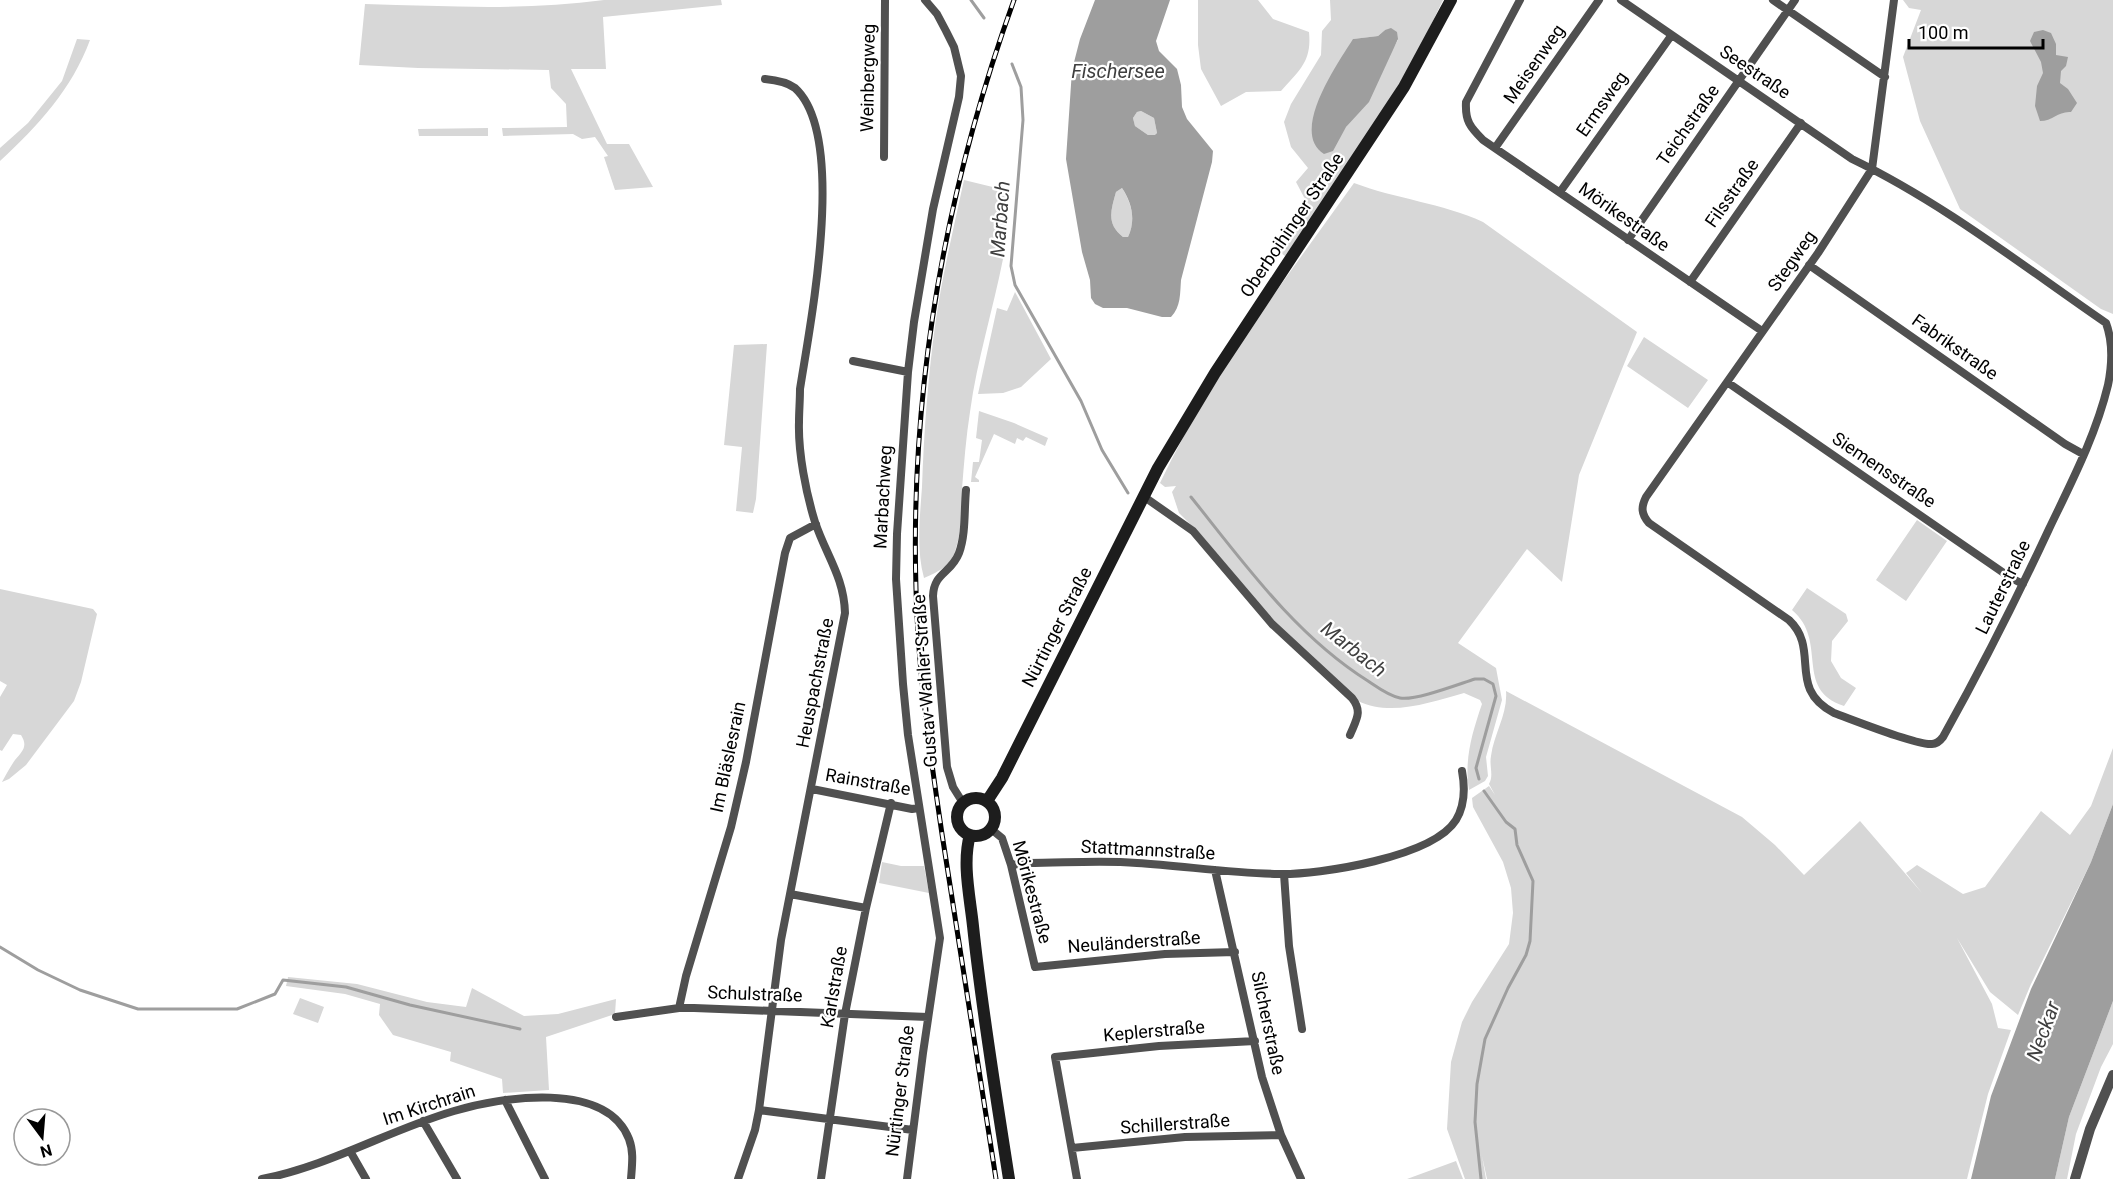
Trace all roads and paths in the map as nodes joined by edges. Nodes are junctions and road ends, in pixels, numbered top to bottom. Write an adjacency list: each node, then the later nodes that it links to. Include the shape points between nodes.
1 (885, 0): 17 (street, Weinbergweg)
2 (925, 0): 25 (street, Marbachweg, via 938,14 954,47 961,75 922,270)
3 (1451, 0): 28 (main road, Oberboihinger Straße, via 1404,87 1215,373)
4 (1520, 0): 16 (street, Mörikestraße, via 1466,102 1469,126)
5 (1599, 0): 16 (street, Meisenweg)
6 (1621, 0): 11 (street, Seestraße)
7 (1773, 0): 10 (street)
8 (1795, 0): 10 (street, Teichstraße)
9 (1894, 0): 12 (street, Stegweg)
10 (1787, 11): 12 (street); 14 (street, Teichstraße)
11 (1671, 36): 14 (street, Seestraße); 19 (street, Ermsweg)
12 (1885, 77): 18 (street, Stegweg)
13 (765, 79): 32 (street, Heuspachstraße, via 793,87 804,98 821,155 818,258 799,422 808,497)
14 (1739, 80): 15 (street, Seestraße); 20 (street, Teichstraße)
15 (1801, 123): 18 (street, Seestraße); 22 (street, Filsstraße)
16 (1495, 148): 19 (street, Mörikestraße)
17 (884, 157)
18 (1872, 169): 21 (street, Stegweg); 27 (street, Lauterstraße, via 1959,220 2106,323 2112,344 2108,383)
19 (1560, 192): 20 (street, Mörikestraße)
20 (1628, 240): 22 (street, Mörikestraße)
21 (1809, 265): 23 (street, Stegweg); 27 (street, Fabrikstraße)
22 (1690, 282): 23 (street, Mörikestraße)
23 (1762, 332): 26 (street, Stegweg)
24 (853, 361): 25 (street)
25 (908, 372): 40 (street, Marbachweg, via 896,579 903,684)
26 (1727, 382): 31 (street, Stegweg, via 1646,497); 33 (street, Siemensstraße)
27 (2083, 454): 33 (street, Lauterstraße)
28 (1158, 468): 30 (main road, Nürtinger Straße)
29 (966, 490): 39 (street, Gustav-Wahler-Straße, via 960,550 954,563 935,582 933,596 947,767 952,787)
30 (1143, 496): 34 (street, via 1193,531 1272,624 1353,698 1358,716); 37 (main road, Nürtinger Straße)
31 (1642, 511): 33 (street, Lauterstraße, via 1656,528 1797,627 1803,643 1807,684 1821,706 1926,744 1943,737)
32 (816, 524): 36 (street, Heuspachstraße, via 842,584 845,613); 51 (street, Im Bläslesrain, via 790,538 785,553 746,762)
33 (2023, 584)
34 (1350, 735)
35 (1462, 771): 45 (street, Stattmannstraße, via 1464,797 1456,820 1428,842 1367,862)
36 (812, 789): 38 (street, Rainstraße); 46 (street, Heuspachstraße)
37 (987, 801): 39 (main road, via 975,798); 41 (main road, via 995,812)
38 (891, 803): 40 (street, Rainstraße); 47 (street, Karlstraße)
39 (963, 803): 42 (main road, via 958,822)
40 (919, 808): 50 (street, Marbachweg, via 940,938)
41 (991, 829): 42 (main road, via 982,835); 43 (street, Mörikestraße, via 1002,838)
42 (970, 835): 76 (main road, via 968,877 978,969)
43 (1011, 865): 44 (street, Stattmannstraße, via 1134,863); 49 (street, Mörikestraße)
44 (1215, 870): 45 (street, Stattmannstraße); 48 (street, Silcherstraße)
45 (1284, 874): 56 (street, via 1289,946)
46 (790, 894): 47 (street); 52 (street, Heuspachstraße)
47 (866, 908): 53 (street, Karlstraße)
48 (1235, 952): 49 (street, Neuländerstraße, via 1154,955); 57 (street, Silcherstraße)
49 (1035, 967)
50 (930, 1007): 55 (street, Nürtinger Straße)
51 (679, 1008): 52 (street, Schulstraße); 54 (street, Schulstraße)
52 (772, 1010): 53 (street, Schulstraße); 60 (street, Heuspachstraße)
53 (845, 1014): 55 (street, Schulstraße); 61 (street, Karlstraße)
54 (616, 1017)
55 (928, 1017): 63 (street, Nürtinger Straße)
56 (1302, 1029)
57 (1255, 1041): 64 (street, Silcherstraße); 65 (street, Keplerstraße, via 1055,1057)
58 (2113, 1075): 79 (street, via 2090,1129)
59 (505, 1100): 62 (street, Im Kirchrain); 71 (street); 72 (street, Im Kirchrain, via 565,1098 612,1116 628,1138)
60 (759, 1110): 61 (street); 73 (street, Heuspachstraße)
61 (830, 1119): 63 (street); 74 (street, Karlstraße)
62 (423, 1121): 66 (street, Im Kirchrain); 70 (street)
63 (914, 1130): 75 (street, Nürtinger Straße)
64 (1281, 1135): 65 (street, Schillerstraße, via 1185,1137); 78 (street, Silcherstraße)
65 (1072, 1148): 77 (street)
66 (350, 1151): 67 (street, Im Kirchrain); 69 (street)
67 (274, 1178): 68 (street, Im Kirchrain)
68 (262, 1179)
69 (366, 1179)
70 (457, 1179)
71 (545, 1179)
72 (631, 1179)
73 (738, 1179)
74 (821, 1179)
75 (907, 1179)
76 (1009, 1179)
77 (1077, 1179)
78 (1301, 1179)
79 (2075, 1179)

